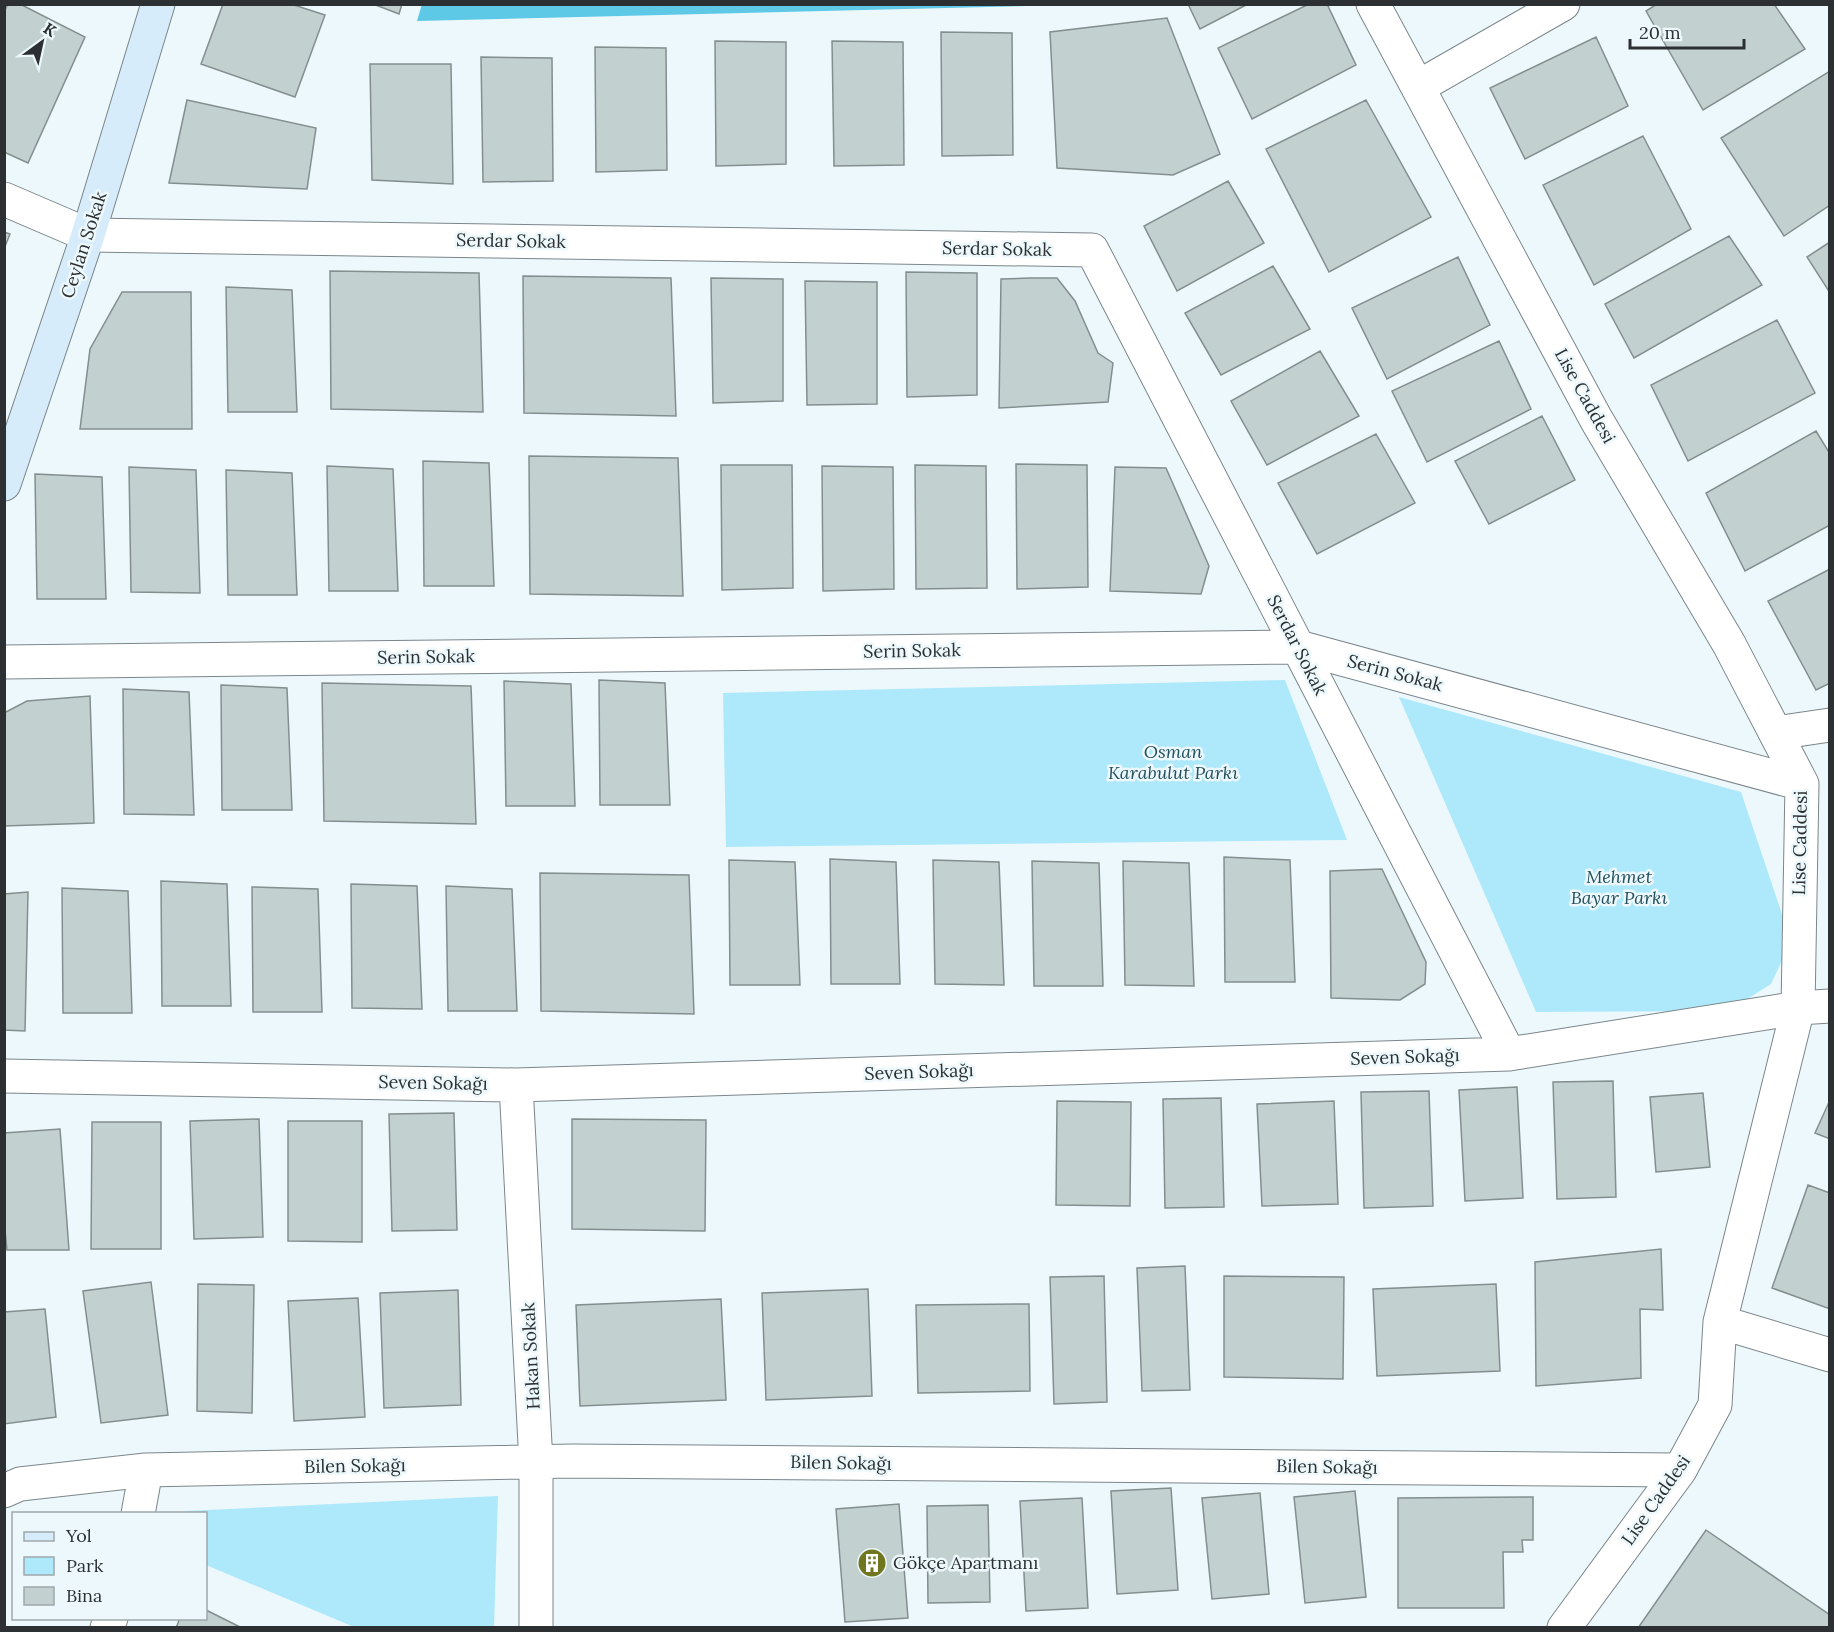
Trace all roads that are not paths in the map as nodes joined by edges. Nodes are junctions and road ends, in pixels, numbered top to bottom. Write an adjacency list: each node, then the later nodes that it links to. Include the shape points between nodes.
1 (158, 4): 6 (street, Ceylan Sokak)
2 (1373, 4): 4 (street, Lise Caddesi)
3 (1563, 4): 4 (street)
4 (1418, 87): 11 (street, Lise Caddesi, via 1596,419 1729,644)
5 (4, 199): 6 (street, Serdar Sokak)
6 (88, 235): 7 (street, Ceylan Sokak); 8 (street, Serdar Sokak, via 1092,250)
7 (4, 484)
8 (1298, 647): 9 (street, Serin Sokak); 12 (street, Serin Sokak); 14 (street, Serdar Sokak)
9 (4, 662)
10 (1830, 725): 11 (street)
11 (1776, 733): 12 (street, Lise Caddesi)
12 (1802, 784): 13 (street, Lise Caddesi)
13 (1814, 1007): 14 (street, Seven Sokağı); 17 (street, Lise Caddesi)
14 (1509, 1054): 16 (street, Seven Sokağı)
15 (4, 1076): 16 (street, Seven Sokağı)
16 (516, 1085): 19 (street, Hakan Sokak)
17 (1720, 1322): 18 (street); 21 (street, Lise Caddesi, via 1715,1405)
18 (1830, 1355)
19 (536, 1462): 20 (street, Bilen Sokağı); 21 (street, Bilen Sokağı); 24 (street, Hakan Sokak)
20 (146, 1470): 22 (street, Bilen Sokağı, via 20,1484); 23 (street)
21 (1680, 1470): 25 (street, Lise Caddesi)
22 (4, 1491)
23 (138, 1512)
24 (536, 1628)
25 (1564, 1628)

